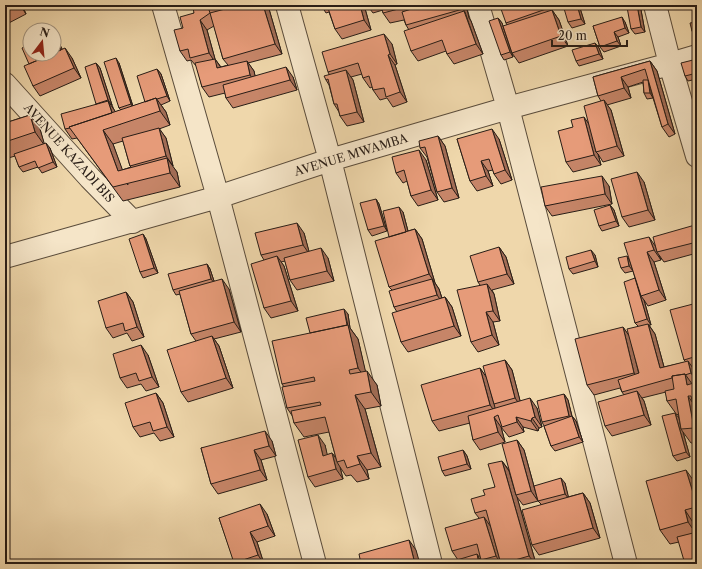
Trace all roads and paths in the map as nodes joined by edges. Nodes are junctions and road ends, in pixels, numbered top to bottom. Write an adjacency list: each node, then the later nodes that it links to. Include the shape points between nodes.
1 (163, 5): 11 (street)
2 (287, 5): 10 (street)
3 (478, 5): 8 (street)
4 (655, 5): 6 (street)
5 (697, 56): 6 (street, AVENUE MWAMBA)
6 (670, 64): 8 (street, AVENUE MWAMBA); 9 (street)
7 (5, 84): 12 (street, AVENUE KAZADI BIS)
8 (508, 108): 10 (street, AVENUE MWAMBA); 16 (street)
9 (697, 156)
10 (330, 160): 11 (street, AVENUE MWAMBA); 15 (street)
11 (218, 197): 12 (street, AVENUE MWAMBA); 14 (street)
12 (133, 222): 13 (street, AVENUE MWAMBA)
13 (5, 257)
14 (315, 564)
15 (431, 564)
16 (626, 564)

